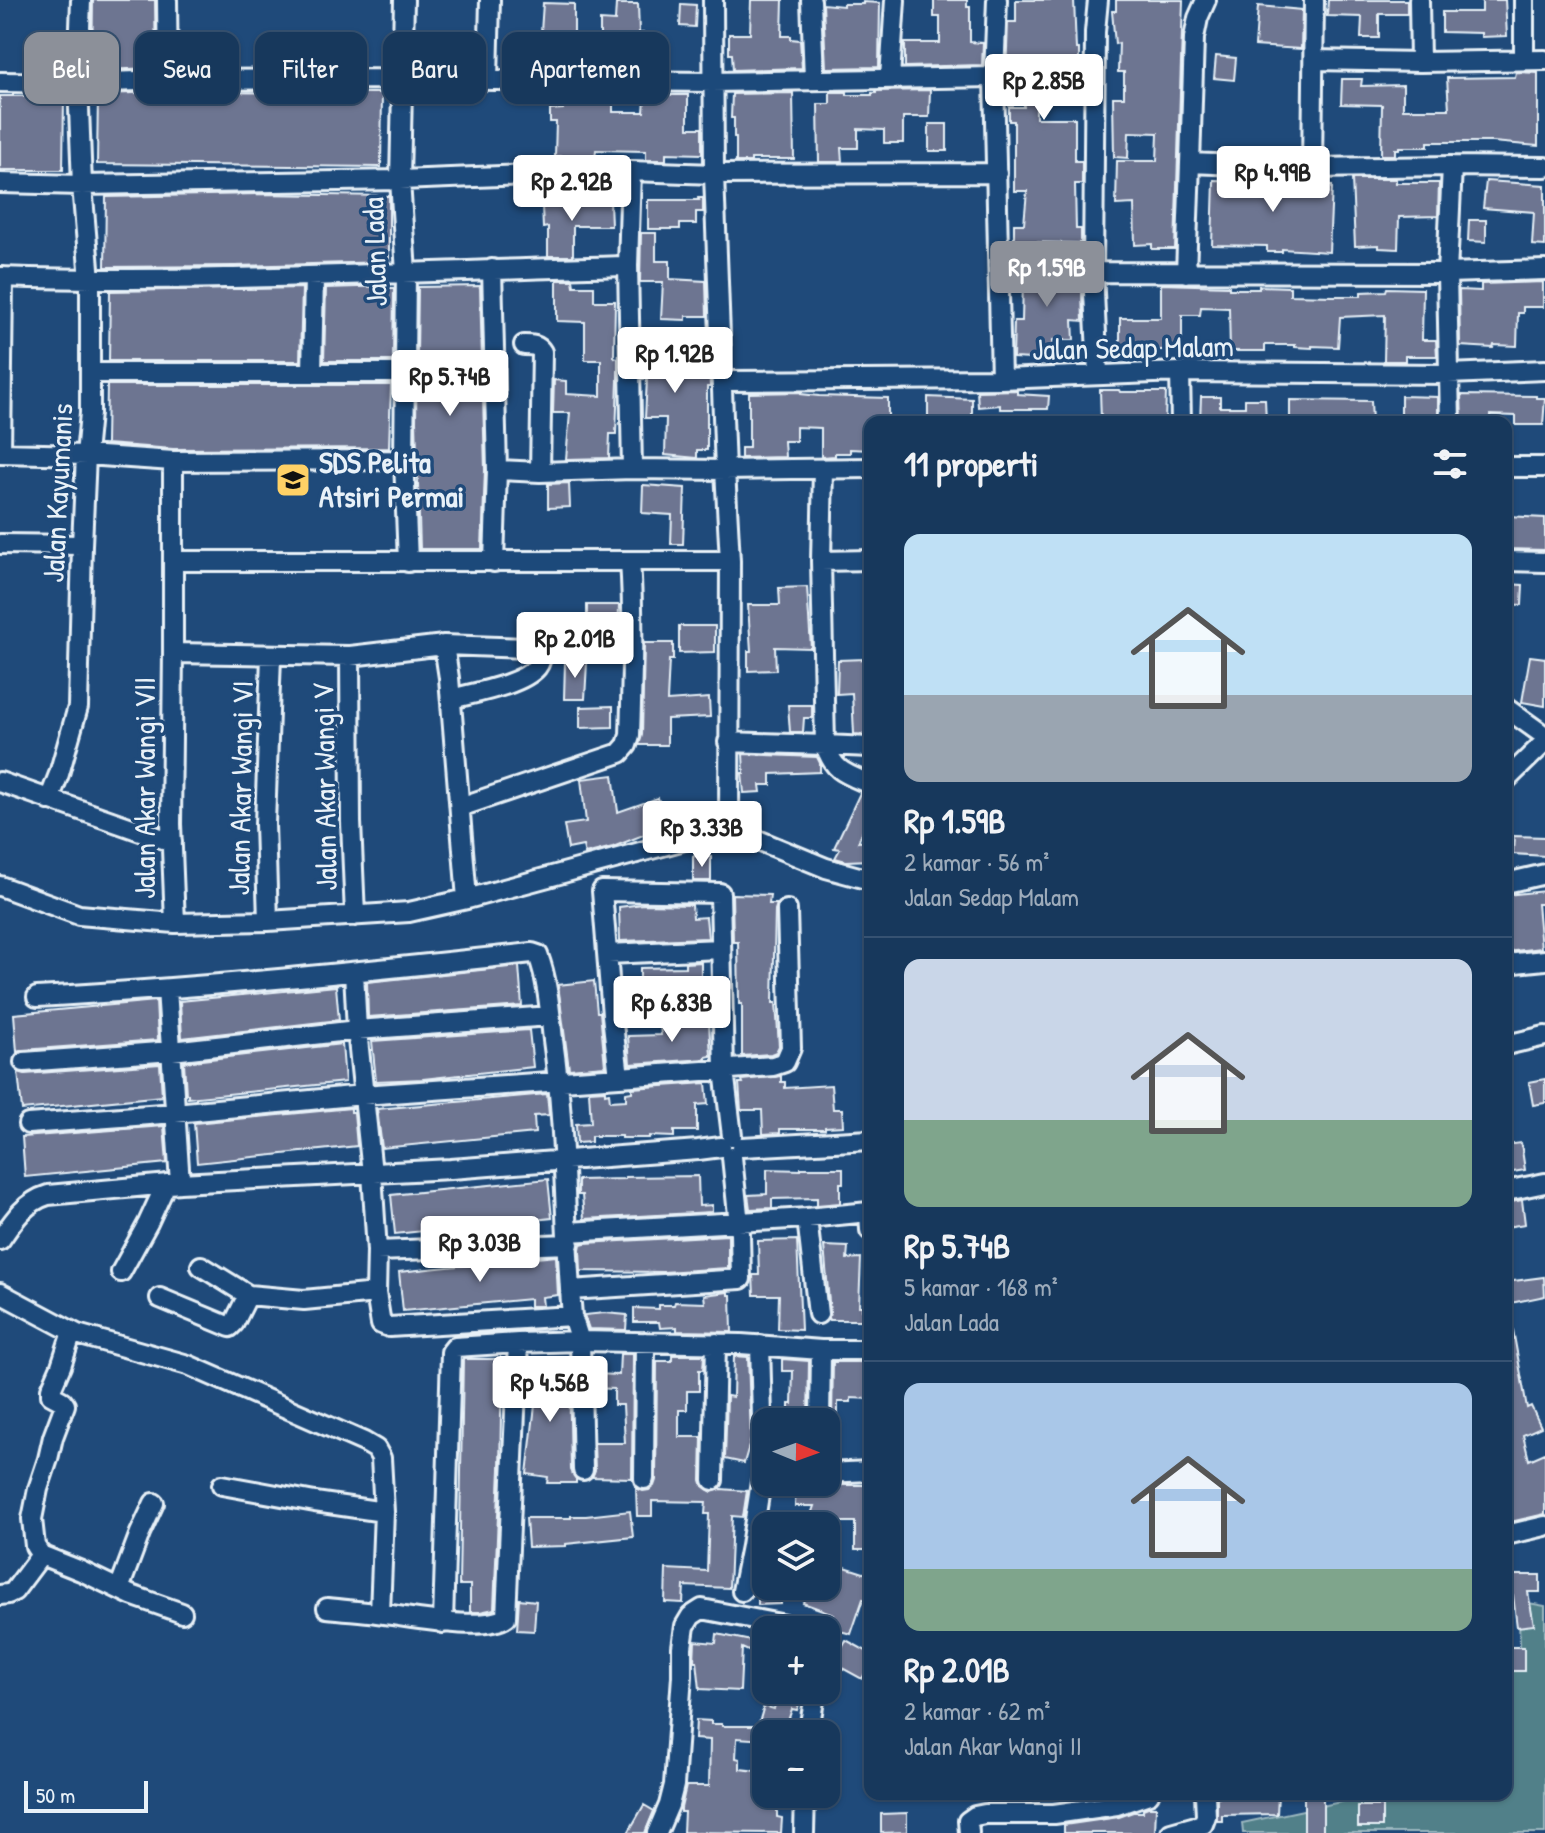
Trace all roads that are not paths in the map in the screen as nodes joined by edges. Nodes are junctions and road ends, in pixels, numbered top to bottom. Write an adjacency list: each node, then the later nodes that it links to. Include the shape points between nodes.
1 (81, 0): 14 (street, Jalan Kayumanis)
2 (167, 0): 15 (street)
3 (404, 0): 16 (street, Jalan Lada)
4 (490, 0): 24 (street)
5 (713, 0): 29 (street)
6 (811, 0): 25 (street)
7 (895, 0): 22 (street)
8 (997, 0): 21 (street)
9 (1098, 0): 45 (street)
10 (1206, 0): 32 (street, via 1194,38)
11 (1314, 0): 17 (street)
12 (1419, 0): 20 (street)
13 (1524, 0): 18 (street)
14 (80, 32)
15 (167, 32)
16 (403, 32)
17 (1314, 60): 20 (street); 35 (street)
18 (1524, 60): 19 (street); 20 (street)
19 (1545, 60)
20 (1420, 62)
21 (994, 77): 22 (street); 37 (street)
22 (890, 78): 25 (street)
23 (383, 79): 26 (street)
24 (488, 79): 29 (street)
25 (814, 79): 29 (street)
26 (239, 80)
27 (0, 82): 28 (street)
28 (24, 82)
29 (713, 82): 38 (street)
30 (79, 104): 41 (street, Jalan Kayumanis)
31 (402, 104): 39 (street, Jalan Lada)
32 (1190, 163): 35 (street); 47 (street)
33 (1452, 166): 34 (street); 35 (street); 48 (street)
34 (1545, 167)
35 (1312, 168)
36 (631, 171): 38 (street); 39 (street); 42 (street)
37 (997, 173): 38 (street); 61 (street)
38 (714, 178): 62 (street)
39 (400, 180): 41 (street); 46 (street, Jalan Lada)
40 (0, 183): 41 (street)
41 (82, 185): 51 (street, Jalan Kayumanis)
42 (628, 266): 43 (street); 72 (street)
43 (492, 269): 46 (street); 74 (street)
44 (1545, 270): 48 (street)
45 (1093, 272): 47 (street); 60 (street)
46 (406, 273): 50 (street); 58 (street, Jalan Lada)
47 (1186, 273): 48 (street)
48 (1447, 273): 59 (street)
49 (2, 277): 51 (street); 53 (street)
50 (314, 277): 51 (street); 57 (street)
51 (90, 280): 56 (street, Jalan Kayumanis)
52 (524, 345): 76 (street, via 542,352)
53 (1, 348): 65 (street)
54 (1545, 370): 59 (street, Jalan Sedap Malam)
55 (1180, 372): 59 (street, Jalan Sedap Malam); 60 (street, Jalan Sedap Malam); 63 (street)
56 (91, 373): 57 (street); 66 (street, Jalan Kayumanis)
57 (312, 373): 58 (street)
58 (404, 373): 67 (street, Jalan Lada)
59 (1448, 374): 64 (street)
60 (1098, 375): 61 (street, Jalan Sedap Malam)
61 (1001, 379): 62 (street, Jalan Sedap Malam)
62 (722, 381): 75 (street)
63 (1181, 416)
64 (1450, 416)
65 (0, 453): 66 (street)
66 (86, 455): 68 (street); 78 (street, Jalan Kayumanis)
67 (404, 460): 68 (street); 85 (street, Jalan Lada)
68 (173, 461): 80 (street, Jalan Akar Wangi VII)
69 (1512, 467): 70 (street)
70 (1545, 467)
71 (864, 468): 73 (street)
72 (632, 469): 75 (street); 76 (street)
73 (823, 469): 75 (street); 83 (street)
74 (497, 470): 76 (street); 86 (street)
75 (725, 470): 82 (street)
76 (540, 472)
77 (0, 544): 78 (street)
78 (82, 545): 104 (street, Jalan Kayumanis, via 78,707)
79 (864, 560): 83 (street)
80 (173, 561): 85 (street); 91 (street, Jalan Akar Wangi VII)
81 (630, 561): 82 (street); 86 (street); 90 (street)
82 (730, 561): 97 (street)
83 (821, 561): 99 (street)
84 (1512, 561): 87 (street)
85 (408, 562): 86 (street)
86 (494, 562)
87 (1545, 562)
88 (444, 645): 89 (street, Jalan Akar Wangi VII); 93 (street, Jalan Akar Wangi VII); 94 (street)
89 (542, 648): 90 (street, Jalan Akar Wangi VII); 94 (street, via 538,666 521,679)
90 (632, 652): 105 (street, via 630,735 620,753)
91 (173, 653): 92 (street, Jalan Akar Wangi VII); 107 (street, Jalan Akar Wangi VII)
92 (271, 656): 93 (street, Jalan Akar Wangi VII); 115 (street, Jalan Akar Wangi VI, via 265,824)
93 (350, 656): 114 (street, Jalan Akar Wangi V)
94 (451, 699): 105 (street)
95 (1512, 712): 96 (street)
96 (1545, 736)
97 (728, 742): 99 (street); 106 (street)
98 (1545, 742): 101 (street)
99 (825, 745): 100 (street); 103 (street, via 841,772)
100 (864, 747)
101 (1512, 774)
102 (0, 782): 104 (street)
103 (864, 782)
104 (49, 800): 107 (street)
105 (460, 807): 112 (street)
106 (729, 828): 109 (street); 112 (street)
107 (172, 842): 116 (street, Jalan Akar Wangi VII)
108 (1545, 874): 110 (street)
109 (864, 878)
110 (1512, 882)
111 (0, 886): 116 (street, via 79,915)
112 (467, 899): 114 (street, via 409,912)
113 (787, 910): 132 (street, via 791,1048 785,1062 773,1066)
114 (355, 916): 115 (street)
115 (268, 921): 116 (street)
116 (175, 923)
117 (720, 949): 118 (street); 118 (street, via 720,893 602,891); 124 (street)
118 (608, 954): 125 (street)
119 (1545, 960): 120 (street)
120 (1512, 963)
121 (354, 972): 122 (street); 126 (street, via 532,953 538,955); 127 (street)
122 (167, 989): 123 (street); 130 (street)
123 (37, 997)
124 (721, 1010): 125 (street); 132 (street)
125 (612, 1015): 133 (street)
126 (550, 1016): 127 (street); 134 (street)
127 (357, 1030): 130 (street); 135 (street)
128 (1545, 1036): 129 (street)
129 (1512, 1044)
130 (172, 1051): 131 (street); 136 (street)
131 (24, 1062)
132 (724, 1070): 133 (street); 139 (street)
133 (619, 1077): 134 (street)
134 (559, 1081): 135 (street); 140 (street)
135 (363, 1095): 136 (street); 141 (street)
136 (175, 1113): 137 (street); 143 (street)
137 (28, 1124)
138 (864, 1140): 139 (street)
139 (732, 1147): 140 (street); 147 (street)
140 (562, 1161): 141 (street); 148 (street)
141 (372, 1173): 143 (street); 150 (street)
142 (1545, 1183): 144 (street)
143 (173, 1184): 149 (street, via 48,1195 18,1213); 152 (street)
144 (1512, 1190)
145 (807, 1218): 146 (street); 147 (street); 158 (street)
146 (864, 1218)
147 (739, 1223): 148 (street); 153 (street, via 741,1279)
148 (568, 1238): 150 (street); 153 (street)
149 (0, 1240)
150 (377, 1251): 155 (street)
151 (201, 1266): 156 (street)
152 (121, 1272)
153 (570, 1290): 159 (street)
154 (0, 1293): 160 (street)
155 (376, 1293): 156 (street, via 304,1300); 159 (street, via 381,1324 389,1327)
156 (248, 1295): 157 (street, via 230,1327)
157 (160, 1298)
158 (818, 1314)
159 (572, 1316): 161 (street)
160 (72, 1332): 178 (street, via 188,1365 364,1442 381,1458); 181 (street, via 50,1390 65,1405 32,1519)
161 (580, 1341): 162 (street); 163 (street); 170 (street)
162 (645, 1342): 164 (street); 173 (street)
163 (518, 1343): 189 (street, via 506,1617 498,1622); 189 (street, via 461,1346 451,1352)
164 (716, 1343): 165 (street); 174 (street)
165 (760, 1345): 166 (street); 168 (street)
166 (821, 1350): 167 (street); 169 (street)
167 (864, 1350)
168 (762, 1408)
169 (820, 1408)
170 (583, 1470)
171 (864, 1471): 172 (street)
172 (840, 1472)
173 (644, 1479)
174 (713, 1480)
175 (222, 1485): 178 (street)
176 (759, 1496): 183 (street)
177 (154, 1503): 182 (street)
178 (384, 1512): 187 (street)
179 (1545, 1526): 180 (street)
180 (1512, 1534)
181 (41, 1555): 182 (street); 184 (street, via 14,1591)
182 (119, 1589): 186 (street)
183 (742, 1591)
184 (0, 1595)
185 (327, 1608): 187 (street)
186 (182, 1613)
187 (380, 1613): 189 (street)
188 (752, 1619): 193 (street, via 702,1609 688,1618 674,1785)
189 (443, 1623)
190 (1132, 1800): 195 (street, via 1054,1814 975,1816 968,1821)
191 (1205, 1800): 196 (street, via 1203,1824)
192 (805, 1808): 194 (street)
193 (657, 1833)
194 (804, 1833)
195 (969, 1833)
196 (1175, 1833)

